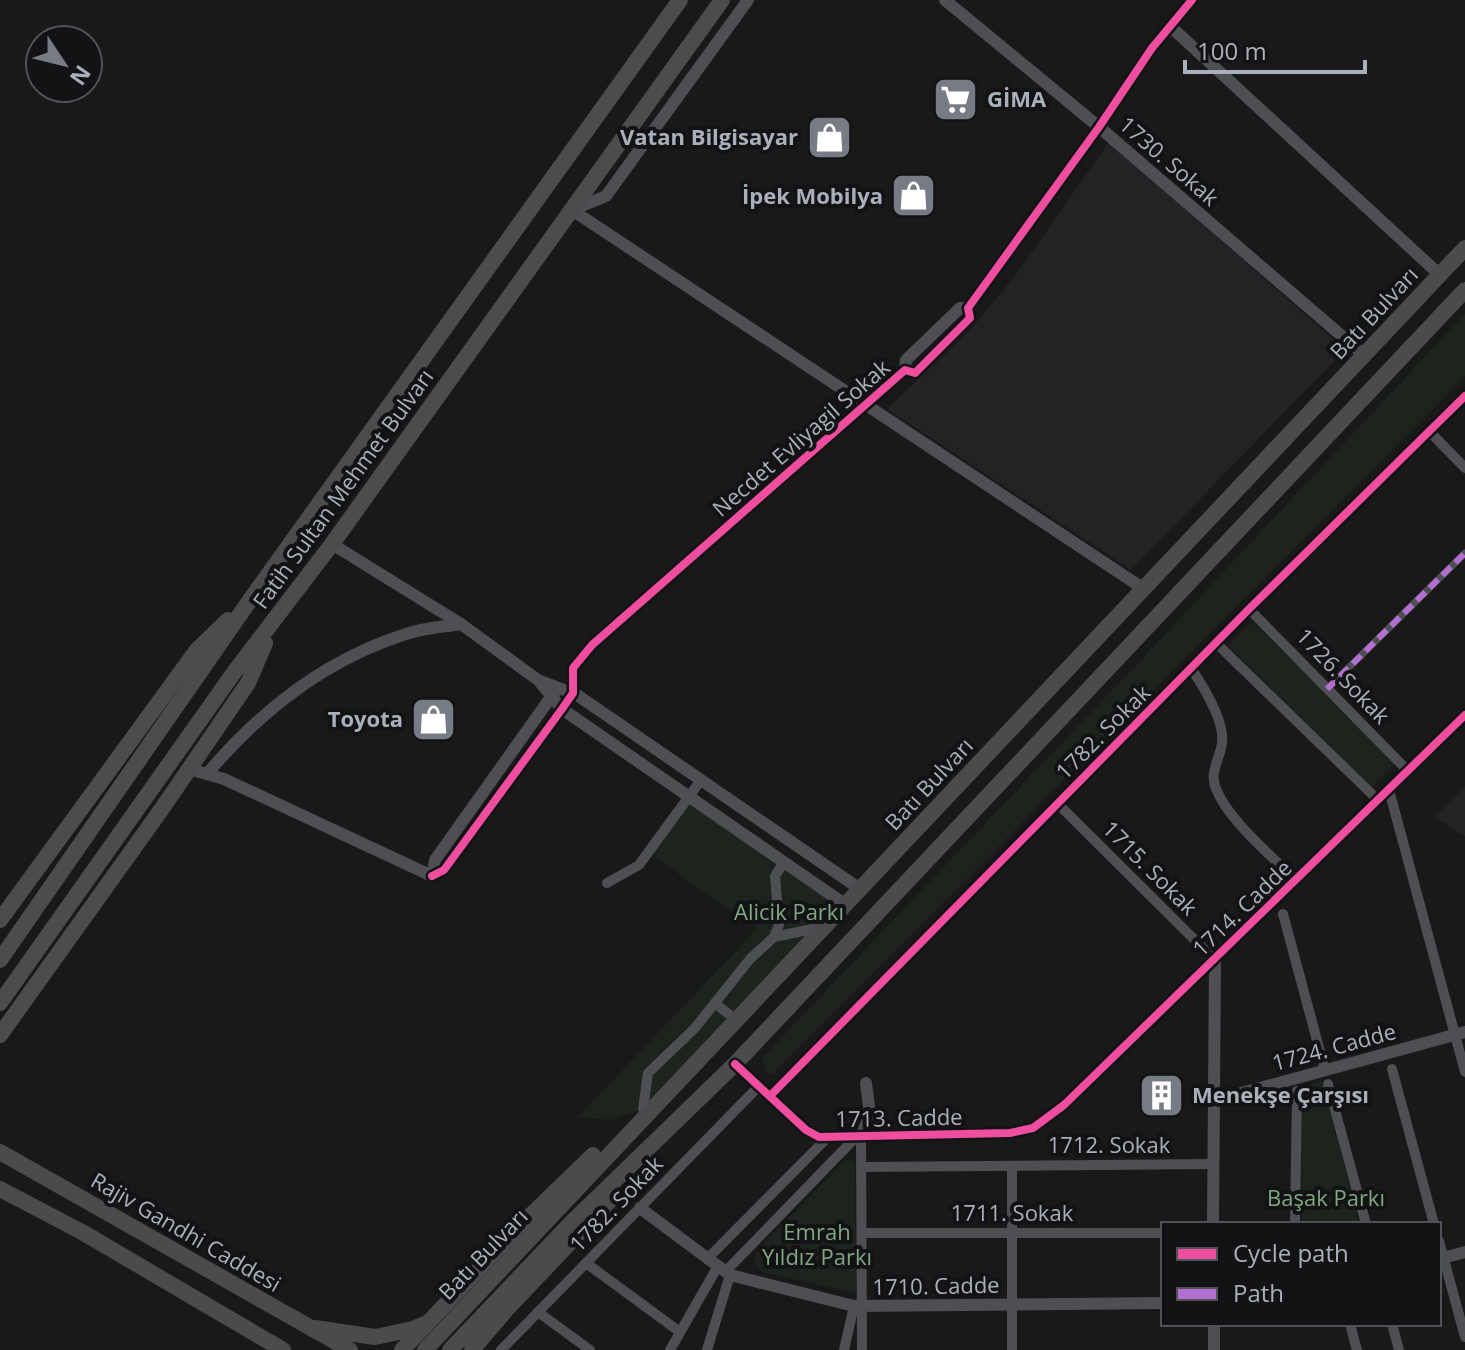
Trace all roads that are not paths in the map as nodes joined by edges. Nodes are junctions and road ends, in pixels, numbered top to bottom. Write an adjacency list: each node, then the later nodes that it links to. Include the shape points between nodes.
1 (679, 0): 20 (highway, Fatih Sultan Mehmet Bulvarı)
2 (722, 0): 8 (highway, Fatih Sultan Mehmet Bulvarı)
3 (748, 0): 8 (street, via 606,196)
4 (945, 0): 7 (street, 1730. Sokak)
5 (1192, 0): 6 (street, Necdet Evliyagil Sokak)
6 (1170, 26): 7 (street, Necdet Evliyagil Sokak); 10 (street)
7 (1099, 127): 12 (street, 1730. Sokak); 14 (street, Necdet Evliyagil Sokak, via 968,308 970,318 915,373 905,370)
8 (572, 210): 14 (street); 17 (highway, Fatih Sultan Mehmet Bulvarı)
9 (1465, 248): 10 (main road, Batı Bulvarı)
10 (1440, 275): 12 (main road, Batı Bulvarı)
11 (1465, 290): 57 (main road, Batı Bulvarı)
12 (1364, 355): 19 (main road, Batı Bulvarı)
13 (1465, 396): 15 (street, 1782. Sokak)
14 (866, 406): 19 (street); 25 (street, Necdet Evliyagil Sokak, via 592,645)
15 (1429, 431): 16 (street); 21 (street, 1782. Sokak)
16 (1465, 468)
17 (332, 544): 22 (highway, Fatih Sultan Mehmet Bulvarı); 23 (street)
18 (1465, 553): 27 (street)
19 (1144, 589): 44 (main road, Batı Bulvarı)
20 (250, 600): 47 (highway, via 197,650); 50 (highway, Fatih Sultan Mehmet Bulvarı)
21 (1249, 609): 24 (street, 1782. Sokak); 27 (street, 1726. Sokak)
22 (277, 618): 32 (highway, via 248,683); 52 (highway, Fatih Sultan Mehmet Bulvarı)
23 (461, 624): 28 (street); 34 (street, via 408,633 346,657 288,695 233,743)
24 (1216, 643): 26 (street, 1782. Sokak); 38 (street)
25 (573, 668): 28 (street, Necdet Evliyagil Sokak); 29 (street)
26 (1191, 668): 39 (street, 1782. Sokak); 42 (street, via 1212,701 1222,742 1214,766 1216,791 1241,825)
27 (1327, 689): 33 (street, 1726. Sokak)
28 (554, 691): 29 (street); 30 (street); 41 (street, Necdet Evliyagil Sokak, via 435,860)
29 (573, 693): 30 (street); 35 (street)
30 (562, 709): 37 (street); 41 (street, via 444,870)
31 (1465, 715): 33 (street, 1714. Cadde)
32 (189, 769): 34 (street); 56 (highway)
33 (1408, 771): 36 (street, 1714. Cadde)
34 (207, 774): 41 (street)
35 (701, 780): 37 (street); 44 (street)
36 (1389, 790): 38 (street, 1714. Cadde); 55 (street)
37 (689, 797): 40 (street); 43 (street, via 639,865)
38 (1378, 800): 42 (street, 1714. Cadde)
39 (1058, 804): 51 (street, 1715. Sokak); 66 (street, 1782. Sokak)
40 (784, 862): 45 (street); 49 (street, via 775,876 779,925)
41 (432, 876)
42 (1296, 880): 51 (street, 1714. Cadde)
43 (607, 883)
44 (860, 889): 45 (main road, Batı Bulvarı)
45 (846, 905): 48 (main road, Batı Bulvarı)
46 (1283, 914): 59 (street)
47 (0, 920)
48 (826, 926): 49 (street); 54 (main road, Batı Bulvarı)
49 (774, 937): 53 (street)
50 (0, 960)
51 (1215, 960): 67 (street); 69 (street, 1714. Cadde)
52 (0, 1003)
53 (715, 1003): 54 (street); 68 (street, via 648,1073)
54 (737, 1021): 65 (main road, Batı Bulvarı)
55 (1460, 1033): 59 (street, 1724. Cadde); 60 (street)
56 (0, 1035)
57 (735, 1064): 63 (street, 1713. Cadde); 70 (main road, Batı Bulvarı)
58 (1392, 1069): 82 (street)
59 (1325, 1070): 67 (street, 1724. Cadde)
60 (1465, 1072)
61 (866, 1083): 71 (street, via 870,1114)
62 (1328, 1084): 81 (street)
63 (759, 1086): 66 (street, 1713. Cadde); 78 (street, 1782. Sokak)
64 (1297, 1091): 80 (street)
65 (667, 1093): 68 (main road); 104 (main road, Batı Bulvarı)
66 (770, 1096): 72 (street, 1713. Cadde, via 806,1130)
67 (1213, 1101): 74 (street)
68 (643, 1109): 94 (main road, via 560,1185)
69 (1042, 1123): 71 (street, 1713. Cadde, via 1010,1133)
70 (659, 1137): 105 (main road, Batı Bulvarı); 106 (main road, via 651,1158)
71 (858, 1137): 72 (street, 1713. Cadde); 76 (street); 89 (street)
72 (827, 1138): 89 (street)
73 (5, 1154): 98 (main road, Rajiv Gandhi Caddesi)
74 (1213, 1164): 75 (street, 1712. Sokak); 79 (street)
75 (1012, 1166): 76 (street, 1712. Sokak); 84 (street)
76 (861, 1167): 83 (street)
77 (0, 1189): 101 (main road)
78 (640, 1208): 88 (street, 1782. Sokak); 89 (street, 1710. Cadde)
79 (1213, 1222)
80 (1295, 1222)
81 (1365, 1222)
82 (1433, 1222)
83 (862, 1233): 84 (street, 1711. Sokak); 92 (street)
84 (1012, 1233): 85 (street, 1711. Sokak); 91 (street)
85 (1161, 1233)
86 (1465, 1252): 87 (street)
87 (1441, 1259): 100 (street)
88 (586, 1263): 93 (street, 1782. Sokak); 99 (street)
89 (720, 1268): 92 (street, 1710. Cadde); 99 (street); 110 (street)
90 (1161, 1303): 91 (street, 1710. Cadde)
91 (1012, 1305): 92 (street, 1710. Cadde); 113 (street)
92 (858, 1306): 111 (street); 112 (street)
93 (538, 1312): 107 (street, 1782. Sokak); 108 (street)
94 (430, 1322): 98 (main road, via 375,1337); 103 (main road)
95 (1214, 1326): 114 (street)
96 (1351, 1326): 115 (street)
97 (1393, 1326): 116 (street)
98 (309, 1328): 102 (main road, Rajiv Gandhi Caddesi)
99 (680, 1332): 109 (street)
100 (1465, 1337)
101 (283, 1350)
102 (350, 1350)
103 (402, 1350)
104 (425, 1350)
105 (450, 1350)
106 (472, 1350)
107 (501, 1350)
108 (590, 1350)
109 (670, 1350)
110 (707, 1350)
111 (844, 1350)
112 (862, 1350)
113 (1012, 1350)
114 (1214, 1350)
115 (1357, 1350)
116 (1399, 1350)

